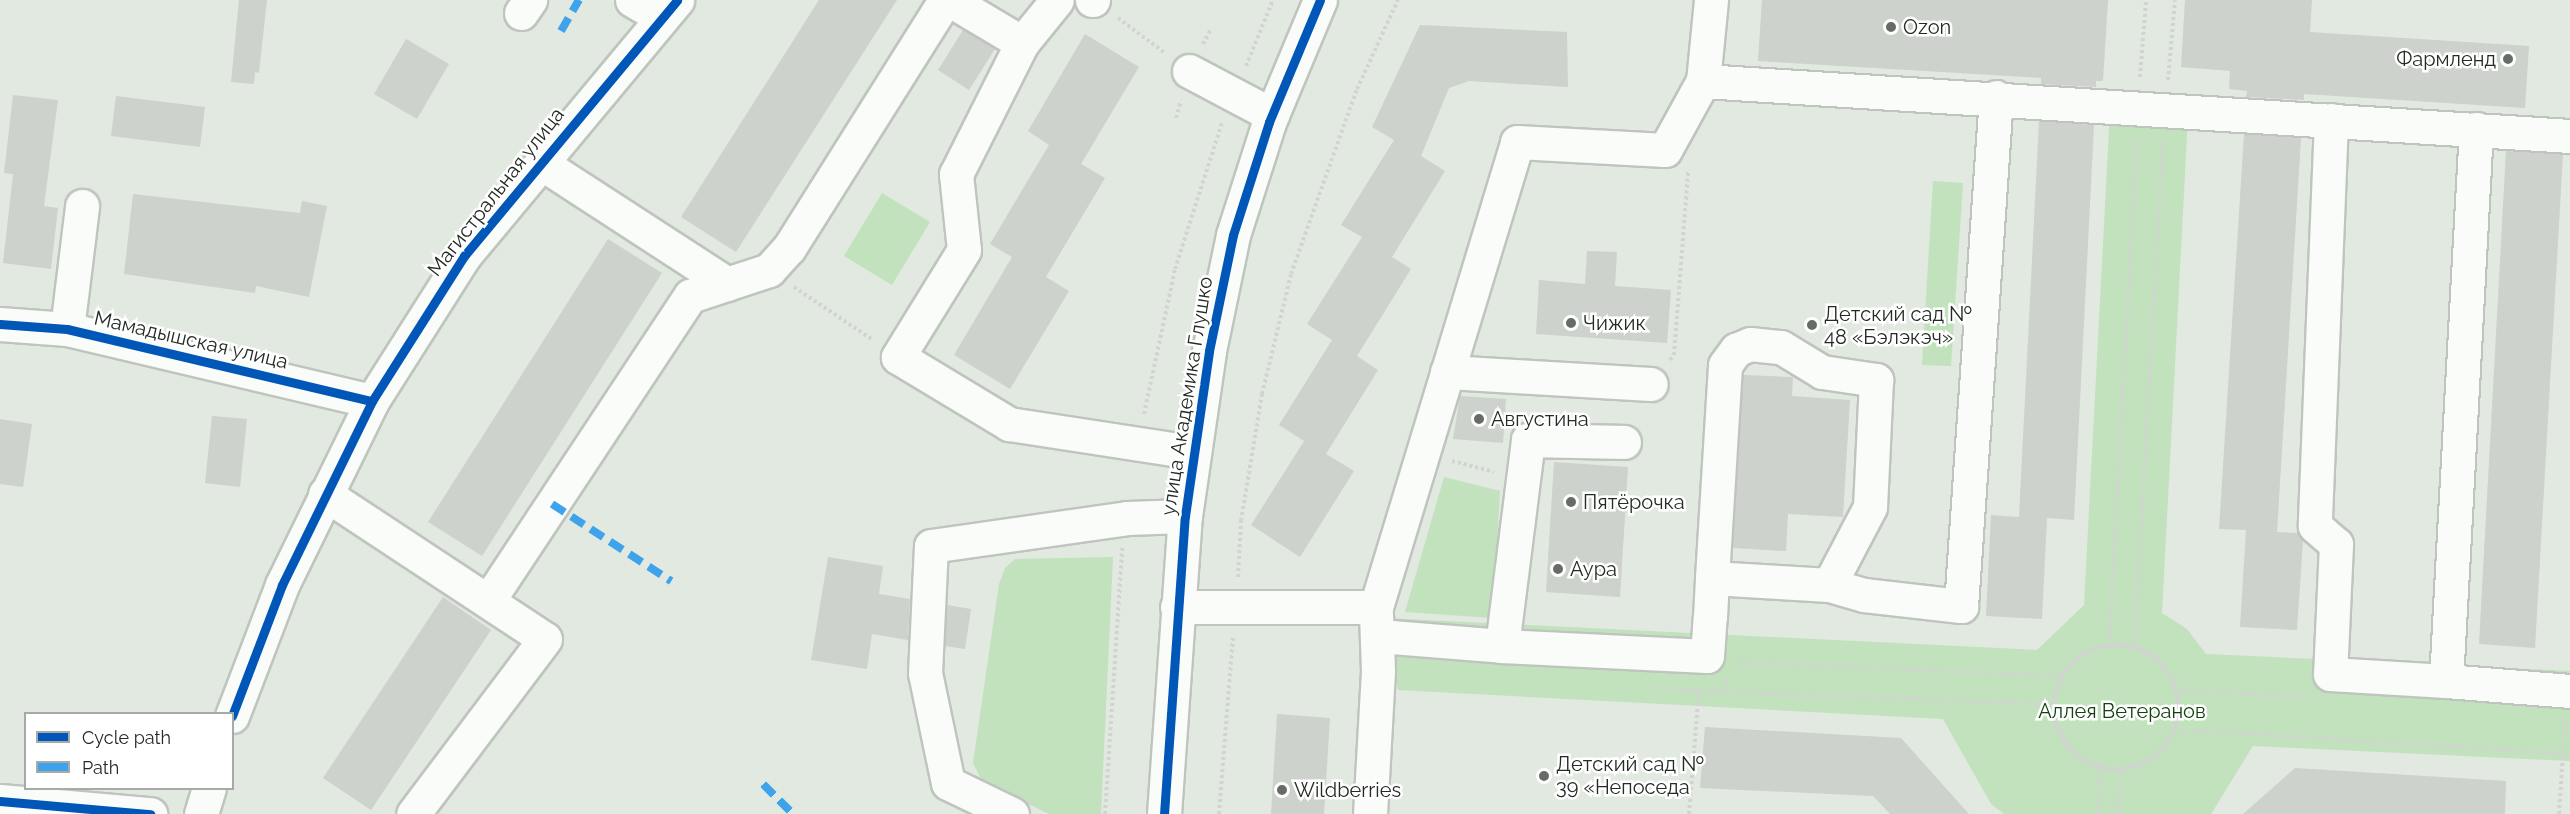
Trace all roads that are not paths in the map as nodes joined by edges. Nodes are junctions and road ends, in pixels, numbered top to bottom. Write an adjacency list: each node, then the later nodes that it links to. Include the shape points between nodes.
1 (632, 0): 7 (street)
2 (945, 0): 18 (street, via 789,248 769,270)
3 (950, 0): 8 (street)
4 (1057, 0): 8 (street)
5 (1320, 0): 12 (street, улица Академика Глушко)
6 (1711, 0): 10 (street)
7 (669, 8): 16 (street, Магистральная улица)
8 (1022, 43): 25 (street, via 956,174 964,250 898,357 1009,424)
9 (1190, 71): 12 (street)
10 (1703, 81): 11 (street); 21 (street, via 1665,150 1517,142)
11 (1996, 97): 13 (street); 29 (street, via 1961,606 1864,595)
12 (1272, 115): 25 (street, улица Академика Глушко, via 1233,235)
13 (2331, 120): 14 (street); 34 (street, via 2315,526 2336,544 2330,674)
14 (2476, 129): 15 (street); 34 (street)
15 (2570, 136)
16 (540, 163): 18 (street); 23 (street, Магистральная улица, via 464,256)
17 (82, 206): 20 (street)
18 (727, 284): 30 (street, via 690,296)
19 (0, 324): 20 (street, Мамадышская улица)
20 (67, 329): 23 (street, Мамадышская улица)
21 (1448, 372): 22 (street); 32 (street)
22 (1651, 384)
23 (372, 401): 26 (street, Магистральная улица)
24 (1624, 442): 33 (street, via 1528,440)
25 (1192, 452): 27 (street, улица Академика Глушко)
26 (325, 494): 30 (street); 36 (street, Магистральная улица, via 282,585)
27 (1185, 516): 31 (street, улица Академика Глушко); 42 (street, via 1127,518 931,546 925,673 948,783)
28 (1712, 578): 29 (street); 29 (street, via 1725,365 1736,350 1750,344 1781,347 1822,372 1876,380 1870,507); 33 (street, via 1717,659)
29 (1828, 585)
30 (488, 601): 41 (street, via 545,639)
31 (1177, 607): 32 (street, via 1236,606); 43 (street, улица Академика Глушко)
32 (1377, 621): 33 (street); 44 (street)
33 (1502, 646)
34 (2446, 681): 35 (street)
35 (2568, 703)
36 (234, 712)
37 (209, 790): 40 (street)
38 (0, 801): 39 (street)
39 (150, 814)
40 (201, 814)
41 (413, 814)
42 (1012, 814)
43 (1164, 814)
44 (1370, 814)

